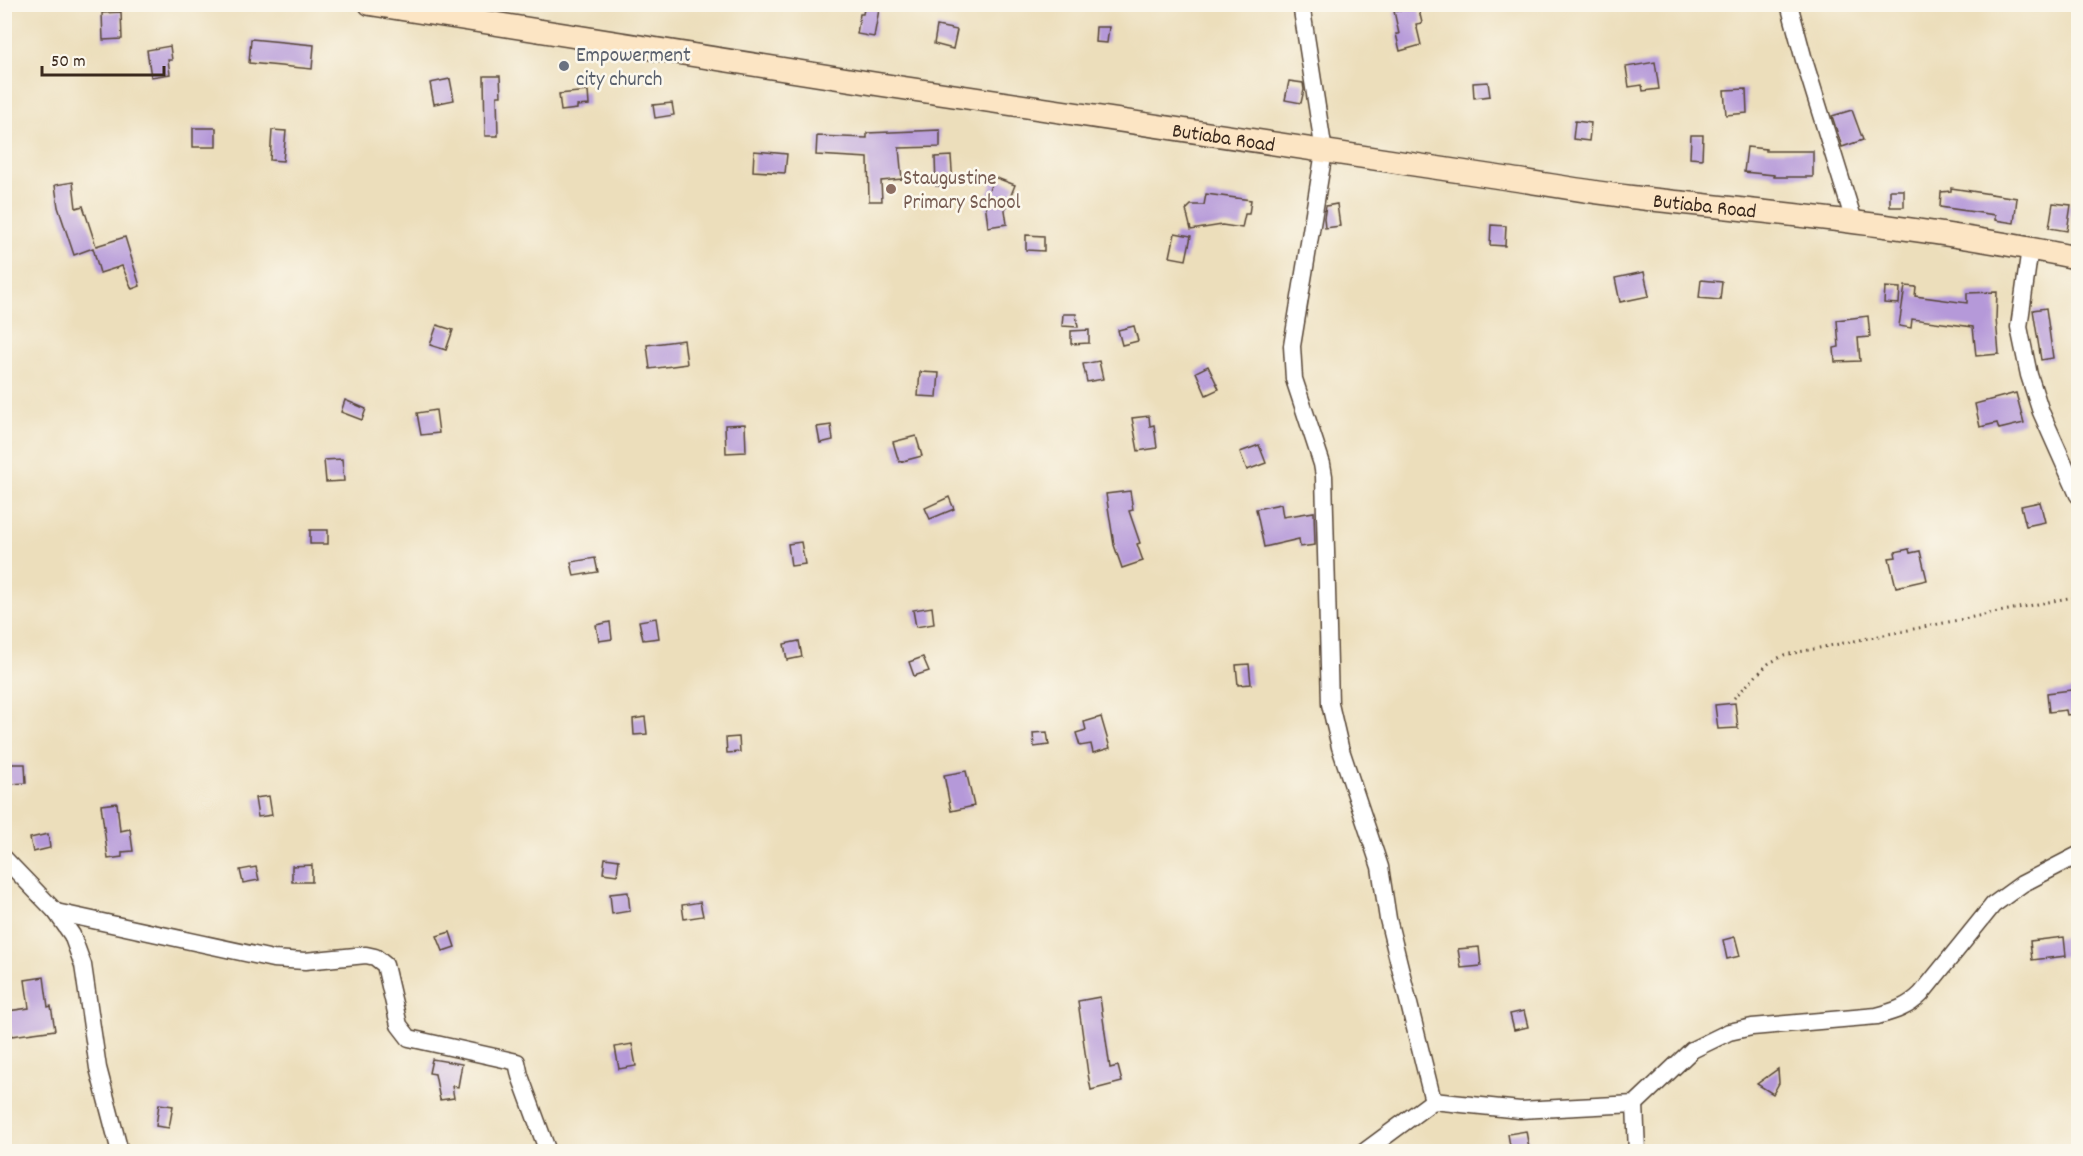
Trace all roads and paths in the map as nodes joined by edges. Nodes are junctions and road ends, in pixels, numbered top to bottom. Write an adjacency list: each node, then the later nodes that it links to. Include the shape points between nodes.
1 (370, 4): 4 (main road, Butiaba Road)
2 (1301, 4): 4 (street)
3 (1790, 4): 5 (street)
4 (1324, 152): 5 (main road, Butiaba Road, via 1628,196); 14 (street, via 1292,346 1294,380 1322,464 1330,704 1340,747 1380,867 1388,919)
5 (1854, 221): 6 (main road, Butiaba Road)
6 (2030, 248): 7 (main road, Butiaba Road); 8 (street, via 2019,327 2041,412)
7 (2079, 258)
8 (2079, 495)
9 (2079, 596): 10 (path, via 1784,655 1768,664)
10 (1734, 699)
11 (2079, 855): 15 (street, via 2022,884 1993,905 1910,1005 1877,1016 1730,1032 1692,1050)
12 (4, 858): 13 (street)
13 (56, 912): 16 (street, via 72,935 83,965 98,1068); 17 (street, via 273,959 375,957 385,965 399,1025 409,1038 517,1062)
14 (1433, 1101): 15 (street, via 1520,1110); 18 (street)
15 (1635, 1104): 19 (street)
16 (120, 1152)
17 (548, 1152)
18 (1364, 1152)
19 (1637, 1152)

